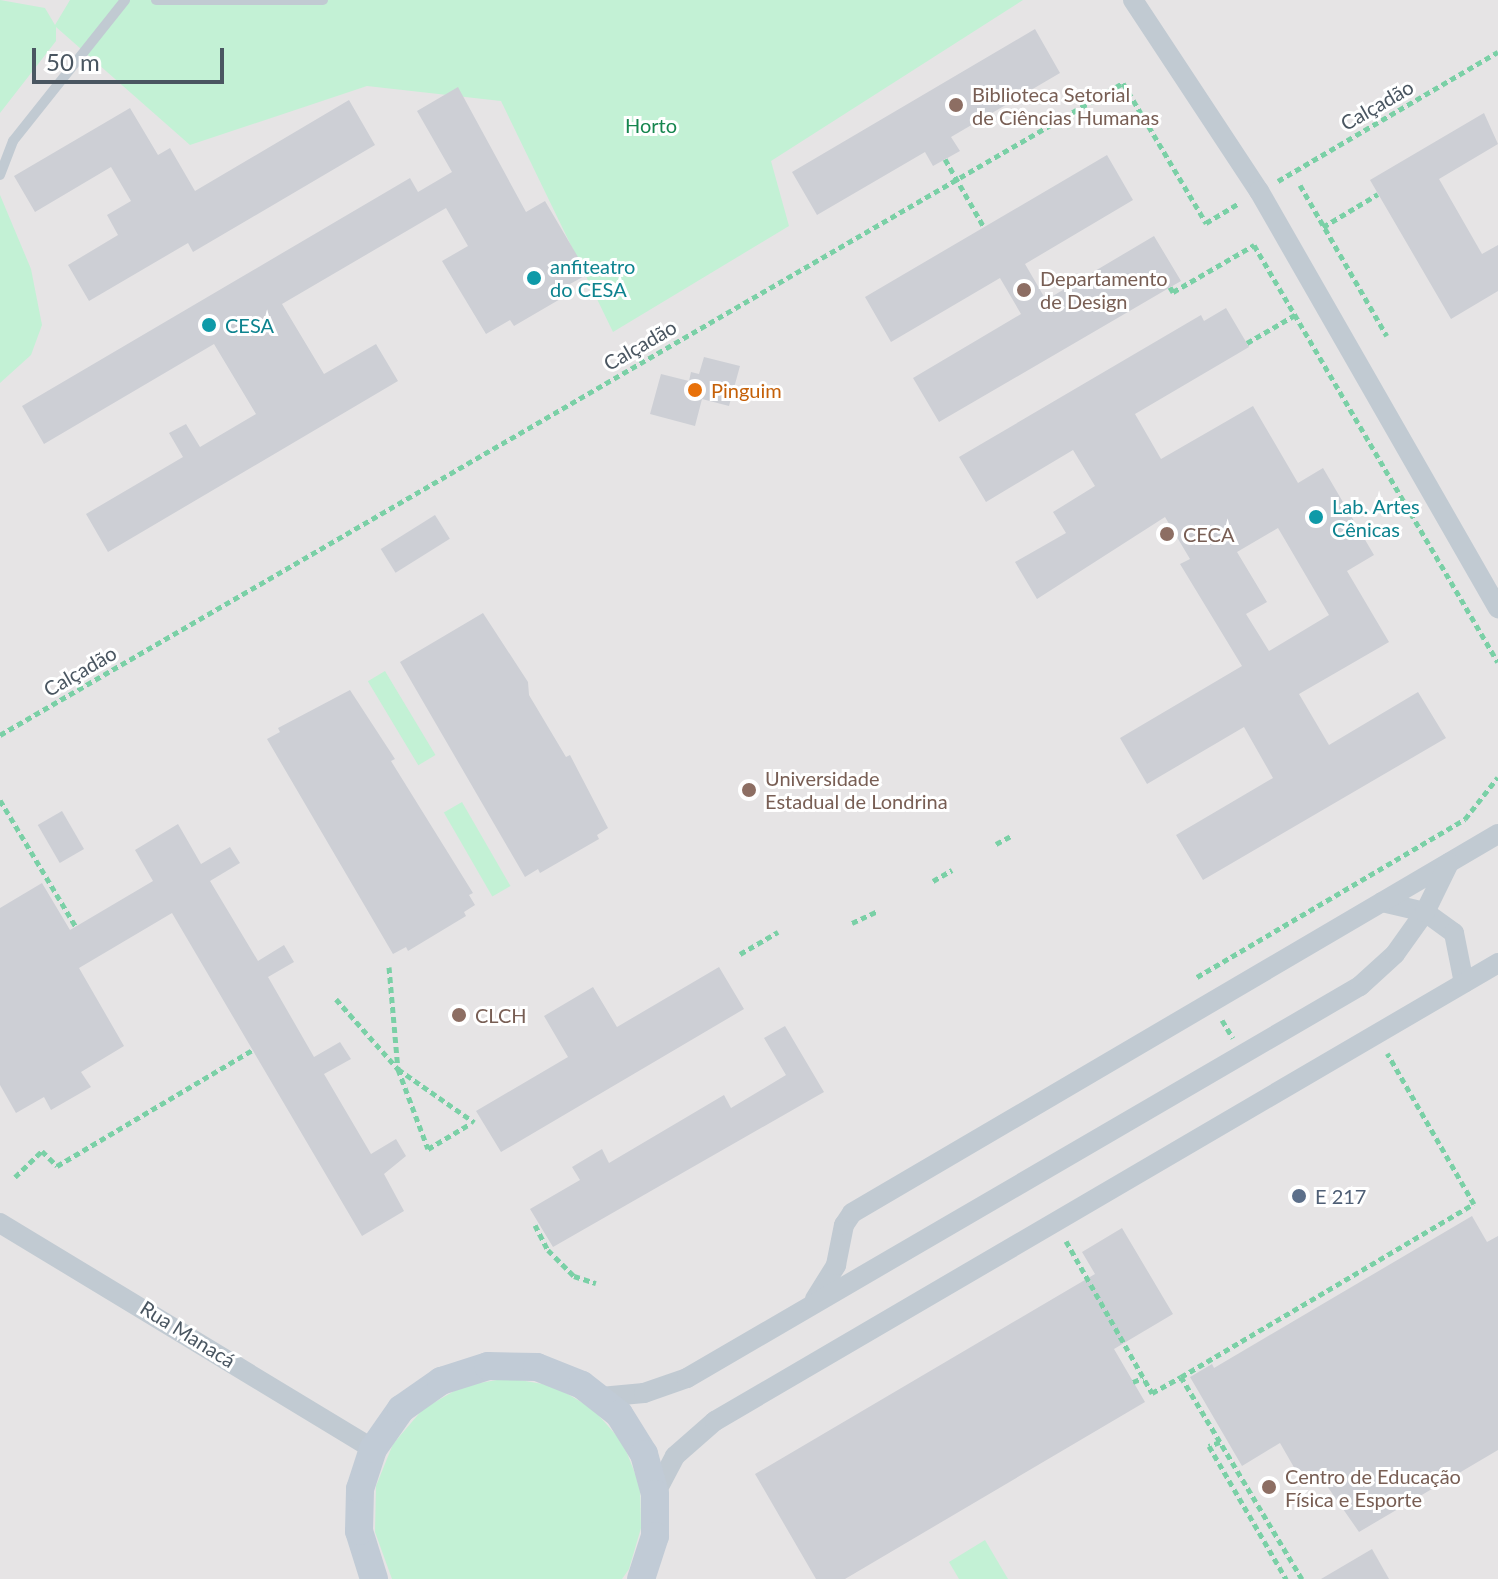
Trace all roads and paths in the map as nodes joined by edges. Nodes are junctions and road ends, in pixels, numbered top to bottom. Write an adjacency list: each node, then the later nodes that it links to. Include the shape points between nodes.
1 (125, 0): 7 (lane, via 13,141)
2 (156, 0): 3 (lane)
3 (323, 0)
4 (1133, 0): 19 (street, via 1259,191)
5 (1498, 52): 9 (path, Calçadão)
6 (945, 159): 8 (path)
7 (0, 175)
8 (956, 180): 12 (path, Calçadão, via 1123,83 1206,223); 13 (path); 21 (path, Calçadão)
9 (1271, 184)
10 (1300, 185): 14 (path)
11 (1378, 194): 14 (path)
12 (1238, 204)
13 (984, 227)
14 (1323, 227): 17 (path)
15 (1170, 287): 16 (path, via 1173,292 1254,245)
16 (1295, 315): 18 (path); 20 (path)
17 (1387, 336)
18 (1247, 343)
19 (1498, 608)
20 (1498, 662)
21 (0, 735)
22 (1498, 777): 39 (path, via 1465,819)
23 (0, 800): 34 (path)
24 (1498, 834): 27 (street)
25 (1011, 836): 26 (path)
26 (996, 844)
27 (1449, 863): 30 (street); 32 (street)
28 (952, 870): 29 (path)
29 (933, 881)
30 (1382, 902): 32 (street); 52 (street, via 852,1213 828,1283)
31 (878, 911): 33 (path)
32 (1425, 912): 40 (street, via 1440,919 1461,945); 52 (street, via 1395,954 1360,986)
33 (852, 923)
34 (76, 927)
35 (778, 932): 36 (path)
36 (740, 954)
37 (1498, 963): 40 (street)
38 (389, 967): 46 (path)
39 (1197, 977)
40 (1464, 983): 59 (street, via 715,1421 675,1456)
41 (336, 999): 46 (path)
42 (1222, 1020): 44 (path)
43 (1387, 1042): 53 (path, via 1386,1050 1474,1204)
44 (1235, 1043)
45 (252, 1050): 47 (path, via 57,1166 42,1151)
46 (398, 1069): 46 (path, via 471,1124 428,1149)
47 (15, 1177)
48 (0, 1223): 58 (street, Rua Manacá)
49 (535, 1225): 51 (path, via 548,1250 574,1276)
50 (1062, 1233): 54 (path)
51 (596, 1283)
52 (808, 1307): 56 (street, via 669,1386)
53 (1181, 1377): 54 (path, via 1152,1393); 57 (path)
54 (1143, 1378): 55 (path)
55 (1133, 1382)
56 (601, 1397): 58 (street, via 537,1367 488,1366 441,1381 401,1409); 59 (street, via 644,1454)
57 (1220, 1442): 62 (path, via 1209,1446); 63 (path)
58 (373, 1449): 60 (street, via 360,1489 359,1531)
59 (655, 1494): 61 (street, via 655,1536)
60 (374, 1579)
61 (641, 1579)
62 (1286, 1579)
63 (1302, 1579)

